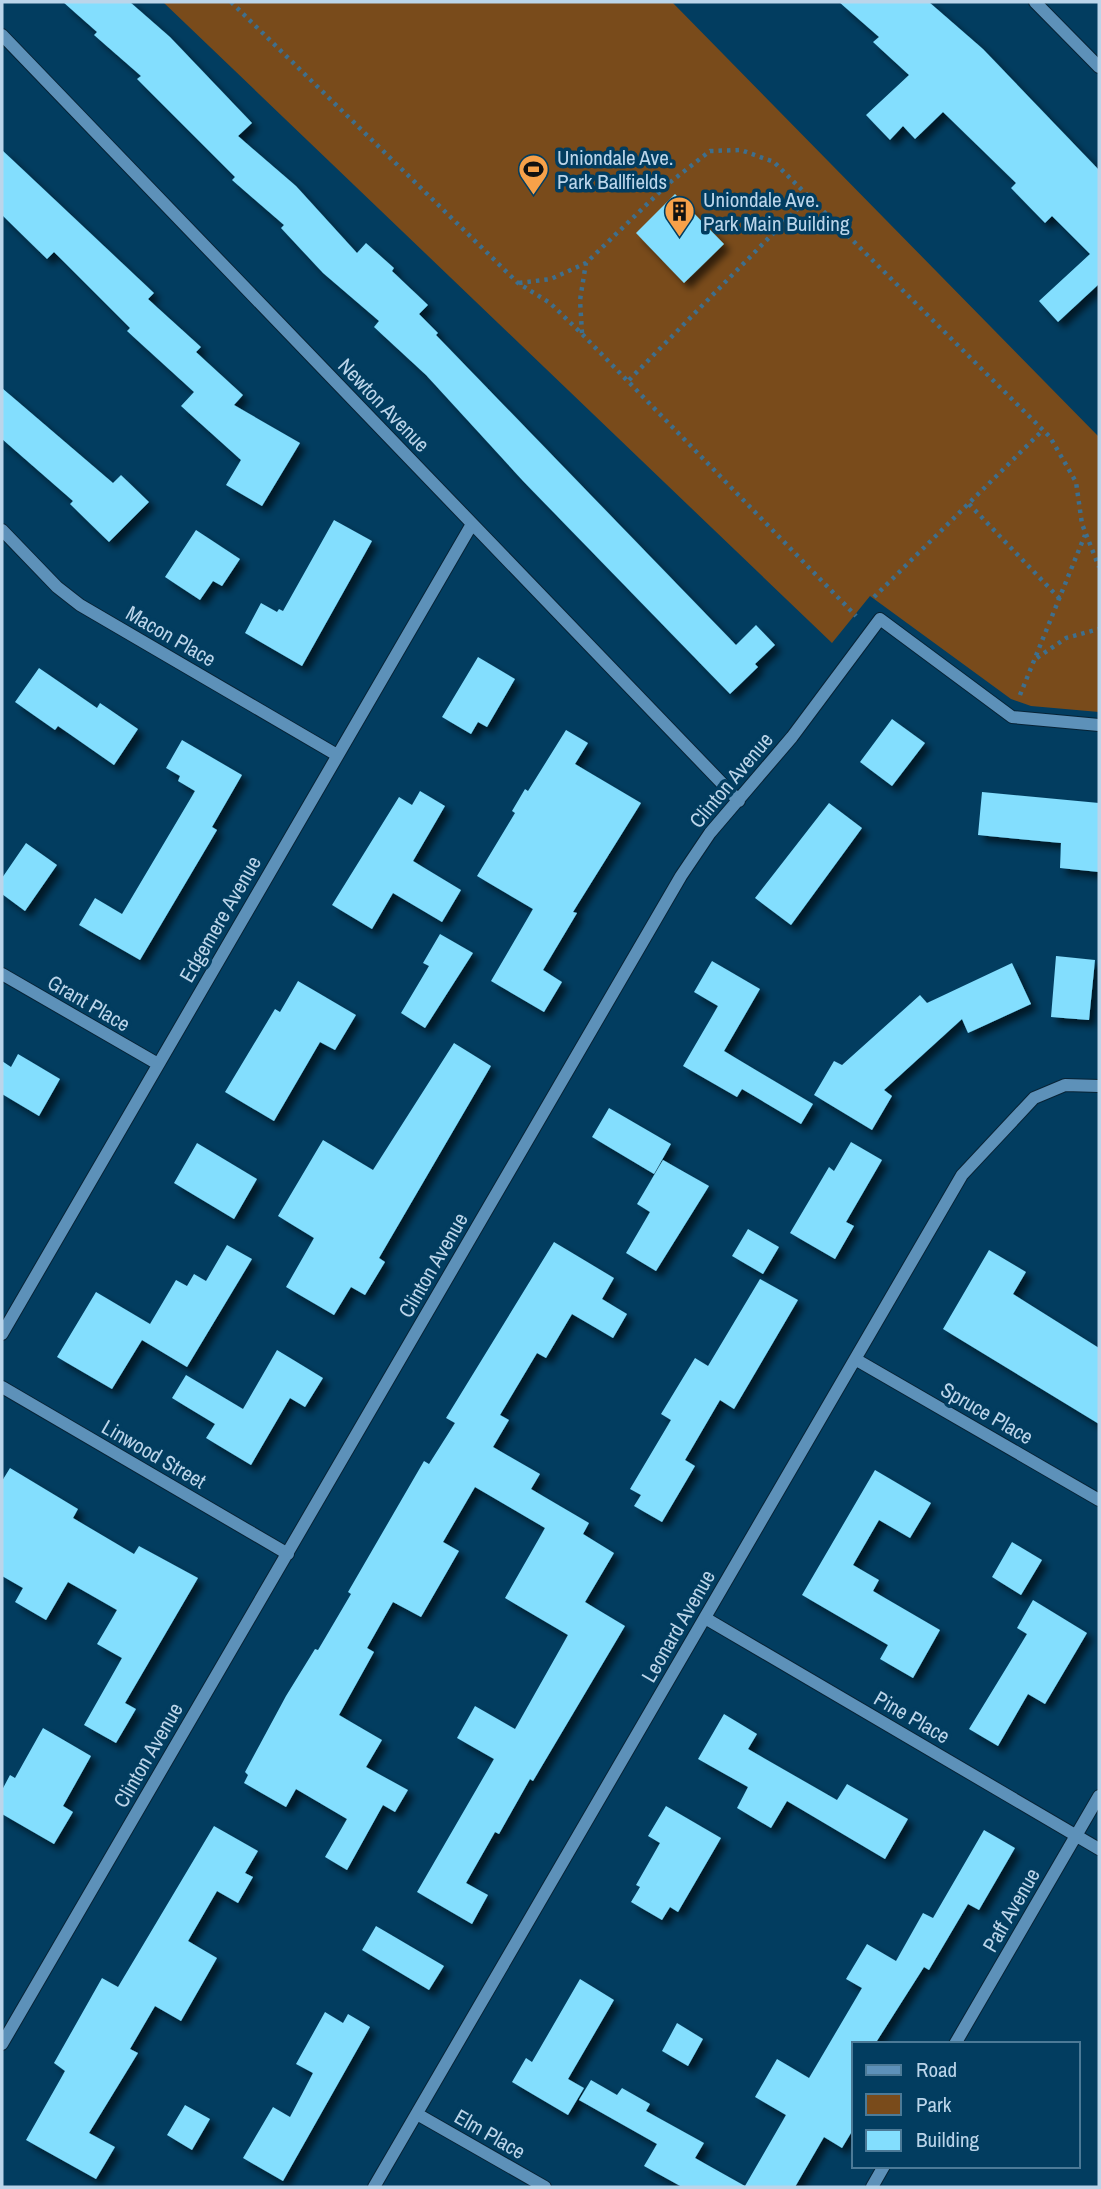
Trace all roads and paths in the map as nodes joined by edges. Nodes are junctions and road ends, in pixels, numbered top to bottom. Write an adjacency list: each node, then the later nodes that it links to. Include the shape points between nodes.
1 (231, 2): 7 (path)
2 (1035, 2): 4 (street)
3 (2, 35): 12 (street, Newton Avenue)
4 (1099, 67)
5 (809, 197): 6 (path, via 774,162 741,150 710,151 668,184); 9 (path); 10 (path)
6 (586, 263): 7 (path, via 551,279); 8 (path, via 580,300)
7 (518, 283): 8 (path, via 550,303)
8 (582, 334): 9 (path)
9 (629, 380): 17 (path)
10 (1043, 430): 11 (path); 14 (path, via 1076,482)
11 (969, 504): 16 (path); 17 (path)
12 (472, 524): 23 (street, Edgemere Avenue); 24 (street, Newton Avenue)
13 (2, 530): 23 (street, Macon Place, via 79,606)
14 (1086, 534): 15 (path); 16 (path)
15 (1099, 567)
16 (1060, 599): 20 (path)
17 (856, 615): 19 (path)
18 (1099, 629): 20 (path, via 1066,638)
19 (871, 631): 21 (street, via 880,619); 24 (street, Clinton Avenue)
20 (1035, 659): 21 (path)
21 (1012, 717): 22 (street)
22 (1099, 725)
23 (337, 755): 26 (street, Edgemere Avenue)
24 (739, 801): 32 (street, Clinton Avenue, via 681,876)
25 (2, 974): 26 (street, Grant Place)
26 (158, 1065): 28 (street, Edgemere Avenue)
27 (1099, 1086): 29 (street, Leonard Avenue, via 1065,1085 1034,1098 962,1175)
28 (2, 1334)
29 (856, 1359): 31 (street, Spruce Place); 33 (street, Leonard Avenue)
30 (2, 1387): 32 (street, Linwood Street)
31 (1099, 1500)
32 (288, 1554): 38 (street, Clinton Avenue)
33 (705, 1618): 35 (street, Pine Place); 39 (street, Leonard Avenue)
34 (1099, 1796): 35 (street, Paff Avenue)
35 (1077, 1835): 36 (street, Pine Place); 37 (street, Paff Avenue)
36 (1099, 1849)
37 (956, 2042)
38 (2, 2044)
39 (417, 2114): 41 (street, Leonard Avenue); 42 (street, Elm Place)
40 (883, 2168): 43 (street)
41 (374, 2187)
42 (545, 2187)
43 (872, 2187)

